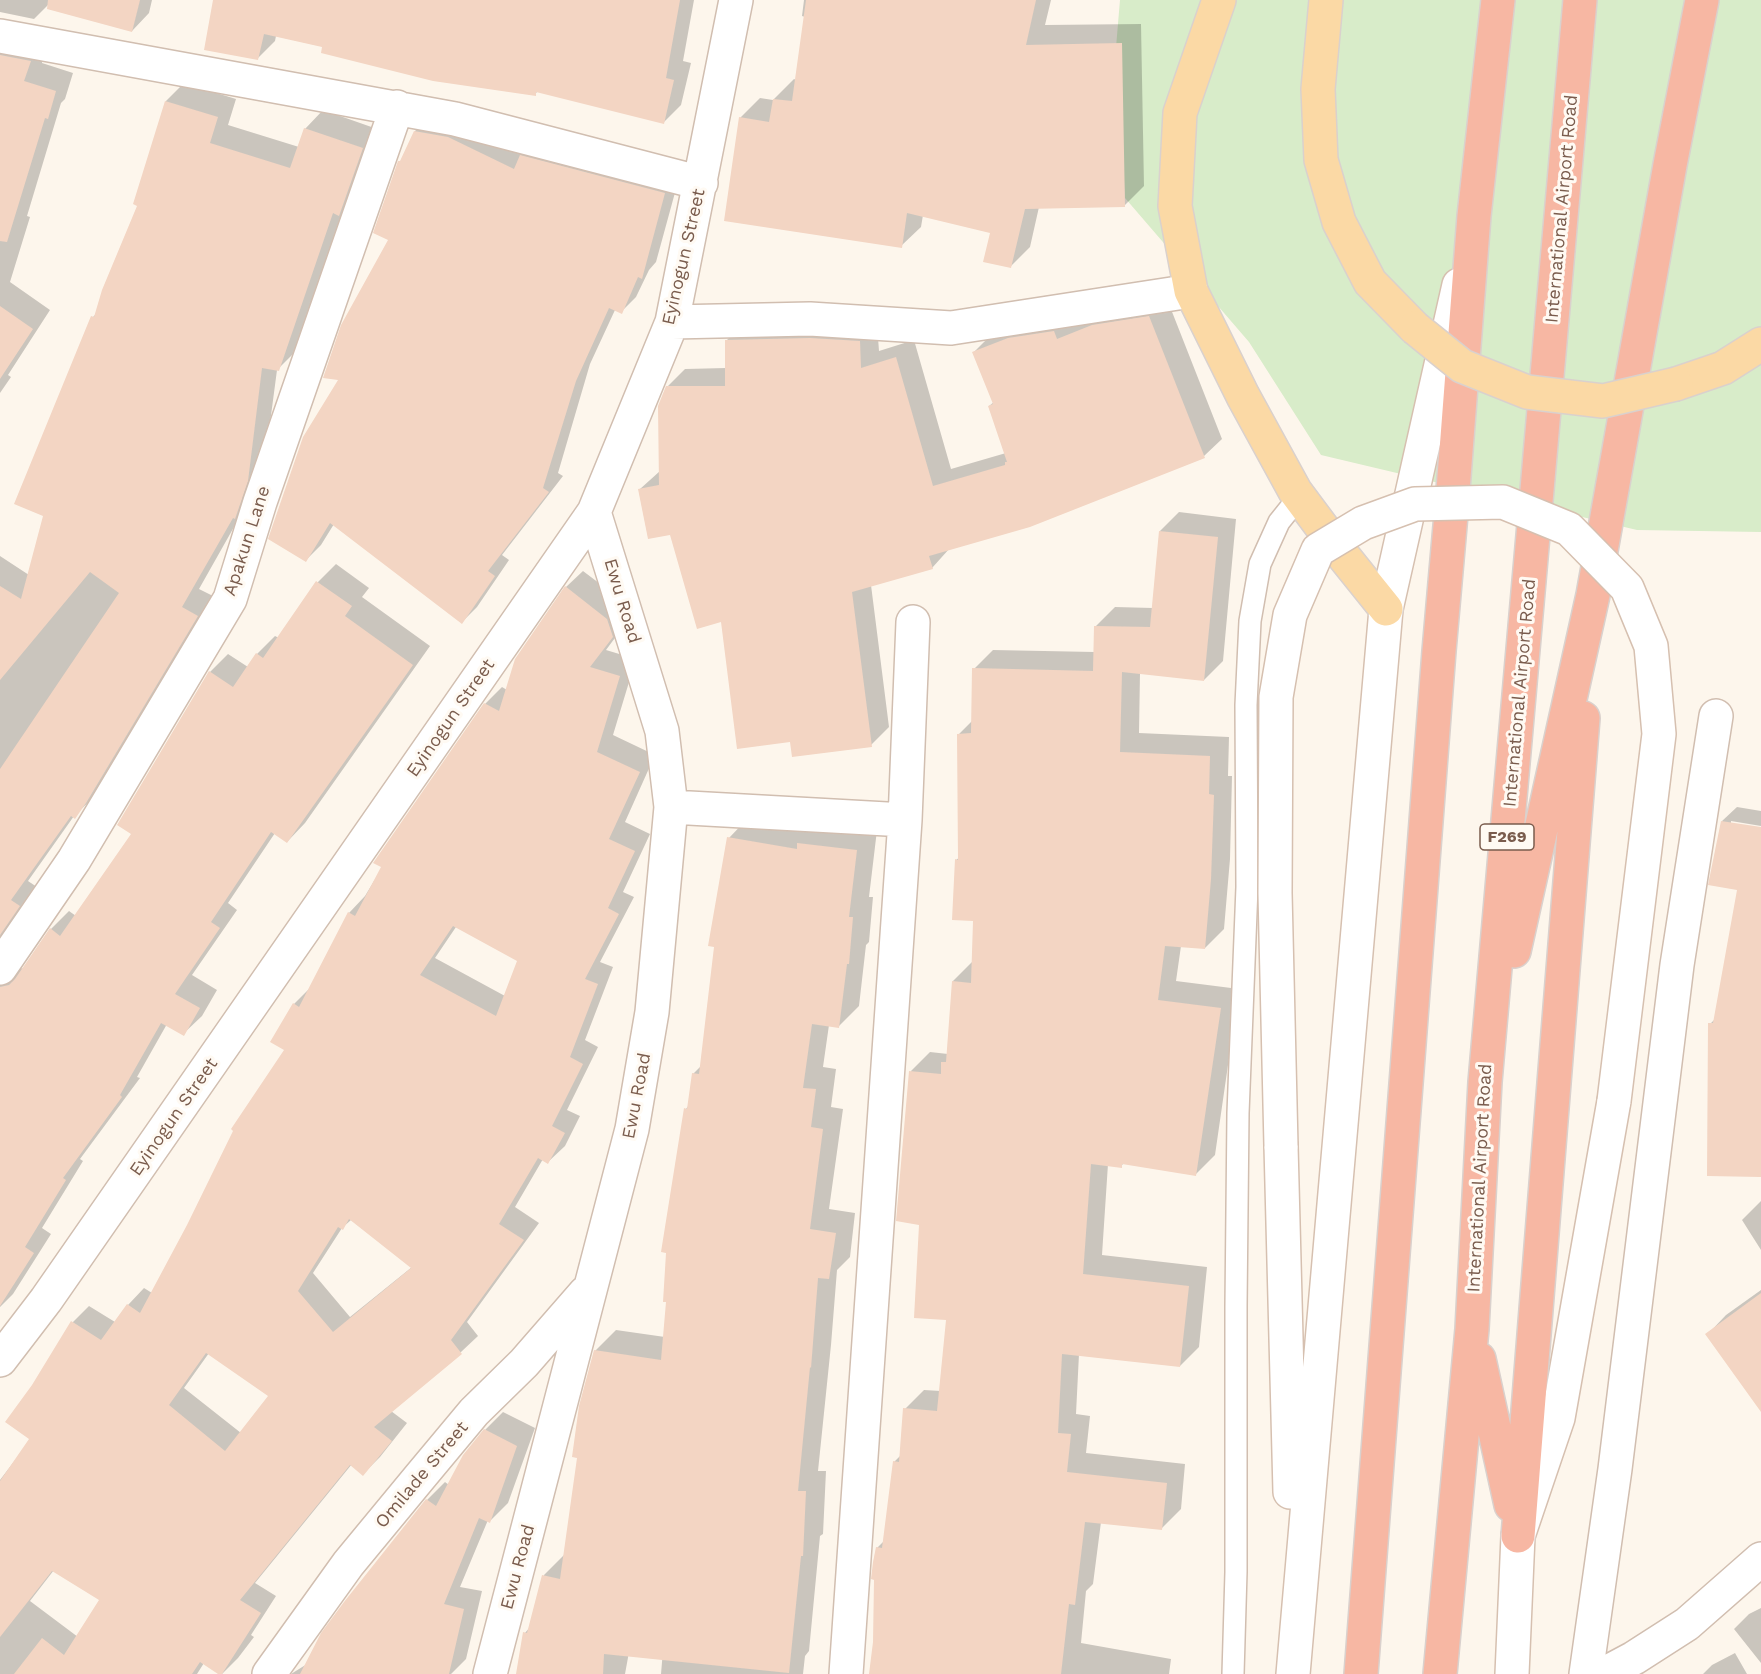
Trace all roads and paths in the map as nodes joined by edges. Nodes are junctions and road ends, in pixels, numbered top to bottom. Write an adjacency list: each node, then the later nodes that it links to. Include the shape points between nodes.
1 (736, 0): 9 (street, Eyinogun Street)
2 (1219, 0): 11 (main road, via 1180,113 1175,206)
3 (1326, 0): 13 (main road, bridge, via 1318,89 1321,160 1339,222 1370,282 1415,328 1462,366 1527,392 1603,401 1676,384 1722,368)
4 (1498, 0): 10 (highway)
5 (1580, 0): 23 (highway, International Airport Road / F269)
6 (1702, 0): 16 (highway)
7 (0, 36): 8 (street)
8 (397, 107): 9 (street); 22 (street, Apakun Lane, via 230,598 74,860)
9 (701, 183): 12 (street, Eyinogun Street)
10 (1474, 216): 17 (street); 34 (highway)
11 (1191, 291): 12 (street, via 951,328 810,319); 14 (main road)
12 (672, 322): 15 (street, Eyinogun Street)
13 (1761, 345)
14 (1295, 490): 17 (main road); 33 (lane, via 1299,497 1279,522 1260,564 1250,621 1246,705 1247,887 1238,1147)
15 (594, 512): 20 (street, Ewu Road, via 662,731); 26 (street, Eyinogun Street, via 46,1300)
16 (1593, 595): 23 (highway); 27 (highway)
17 (1386, 609): 29 (street)
18 (913, 622): 21 (street)
19 (1716, 716): 37 (street, via 1677,965)
20 (671, 807): 21 (street); 24 (street, Ewu Road, via 652,1012 632,1129)
21 (905, 820): 32 (street)
22 (0, 968)
23 (1485, 1082): 25 (highway, International Airport Road / F269)
24 (590, 1287): 30 (street, Omilade Street, via 524,1363 474,1412 419,1478 348,1564); 31 (street, Ewu Road)
25 (1472, 1329): 27 (highway); 35 (highway, International Airport Road / F269)
26 (0, 1360)
27 (1518, 1536): 29 (street, bridge, via 1558,1419 1614,1101 1659,734 1651,646 1627,588 1569,529 1503,502 1415,504 1363,523 1318,550 1290,615 1276,697 1275,893); 36 (street)
28 (1761, 1559): 38 (street, via 1687,1624)
29 (1294, 1660)
30 (269, 1674)
31 (490, 1674)
32 (846, 1674)
33 (1233, 1674)
34 (1361, 1674)
35 (1440, 1674)
36 (1512, 1674)
37 (1586, 1674)
38 (1604, 1674)

